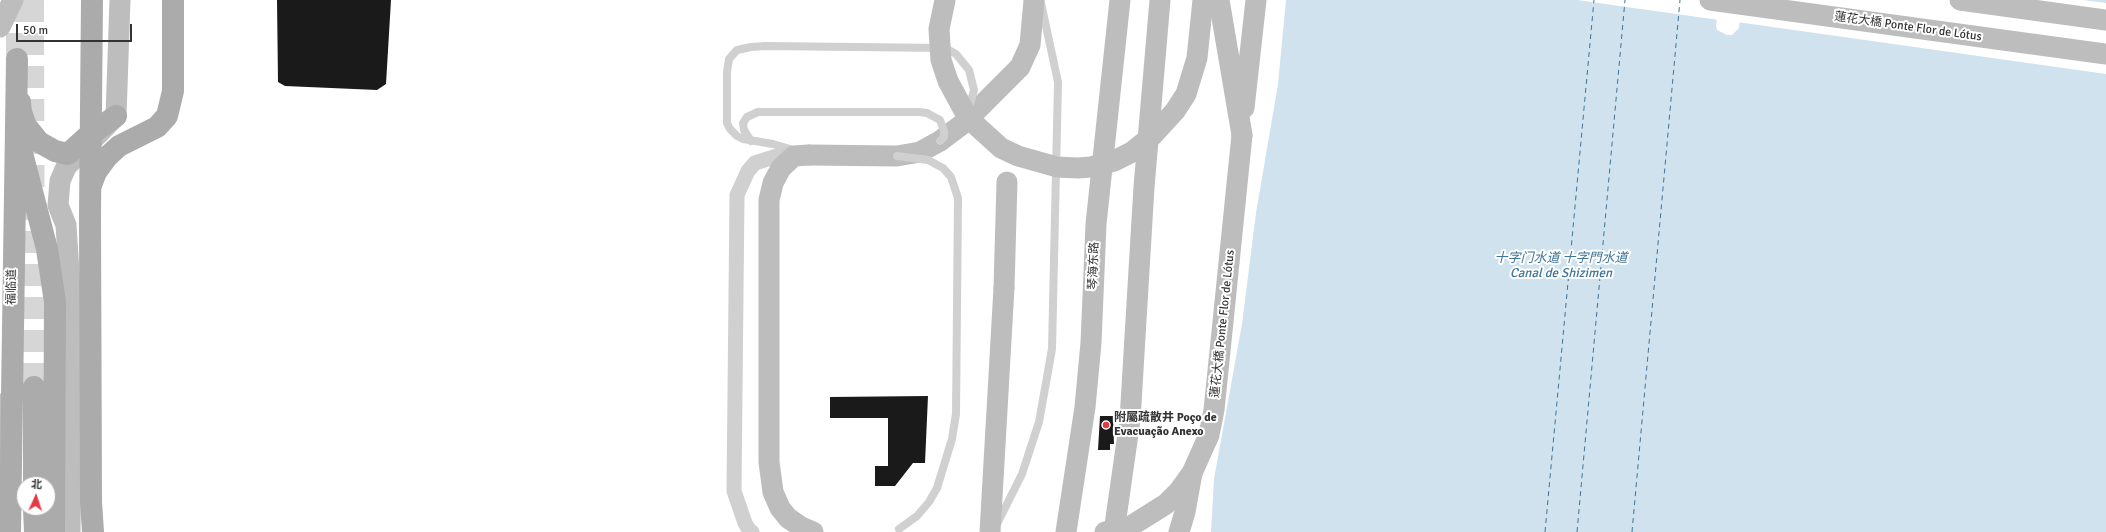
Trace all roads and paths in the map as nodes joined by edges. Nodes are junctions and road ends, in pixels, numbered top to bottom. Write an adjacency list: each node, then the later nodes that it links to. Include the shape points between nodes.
1 (13, 0): 16 (main road)
2 (92, 0): 27 (main road, bridge)
3 (120, 0): 18 (main road)
4 (173, 0): 27 (main road, via 173,91 167,116 157,127 120,146 107,157 96,172)
5 (945, 0): 10 (main road, bridge, via 939,29 941,60 948,81 968,118 1001,148 1018,156 1057,167 1078,168 1114,161 1132,152 1153,135 1175,111 1186,94 1197,58)
6 (1034, 0): 19 (main road, via 1030,45 1026,57 1012,77)
7 (1041, 0): 42 (lane, via 1058,82 1052,349 1039,422 1022,474)
8 (1120, 0): 43 (main road, 琴海东路, via 1096,224 1084,414)
9 (1160, 0): 45 (main road, via 1144,187 1130,420)
10 (1203, 0)
11 (1219, 0): 21 (main road, 蓮花大橋 Ponte Flor de Lótus)
12 (1256, 0): 21 (main road, 蓮花大橋 Ponte Flor de Lótus)
13 (1710, 0): 17 (main road, 蓮花大橋 Ponte Flor de Lótus)
14 (1960, 0): 15 (main road)
15 (2106, 20)
16 (0, 27)
17 (2106, 54)
18 (116, 116): 20 (main road, 福临道, via 68,154 55,151 39,142 26,126 24,119 19,99 17,59); 37 (main road, via 66,167 60,181 58,205 66,225 72,319)
19 (964, 123): 22 (lane, bridge, via 972,102 972,80 969,70 956,54 945,48 751,47 737,50 729,59 727,123 737,136); 23 (main road)
20 (15, 133): 33 (main road, 福临道); 36 (main road, via 46,249 55,302)
21 (1242, 135): 30 (main road, 蓮花大橋 Ponte Flor de Lótus, bridge, via 1214,410 1209,435)
22 (751, 141): 23 (lane, bridge, via 743,123 746,117 758,112 919,112 935,117 943,125 944,137); 24 (lane, bridge, via 786,147)
23 (940, 141): 25 (main road, bridge, via 920,152)
24 (801, 155): 25 (main road); 39 (street, bridge, via 777,156 755,163 748,171 737,195 734,491 748,530); 40 (main road, bridge, via 781,168 773,183 769,200 769,462 774,496 780,508 801,528)
25 (897, 156): 34 (lane, bridge, via 928,160 943,168 951,177 958,198 956,414 952,438 929,502 917,516)
26 (1007, 182): 41 (main road, bridge, via 1004,288)
27 (91, 185): 38 (main road, bridge)
28 (34, 387): 31 (main road)
29 (0, 404): 33 (main road, via 3,473)
30 (1192, 473): 44 (main road, 蓮花大橋 Ponte Flor de Lótus, bridge, via 1166,504 1130,526); 46 (main road, via 1186,512)
31 (34, 476)
32 (34, 516): 35 (main road)
33 (9, 520)
34 (899, 528)
35 (35, 532)
36 (54, 532)
37 (70, 532)
38 (93, 532)
39 (752, 532)
40 (813, 532)
41 (990, 532)
42 (994, 532)
43 (1066, 532)
44 (1105, 532)
45 (1114, 532)
46 (1179, 532)

